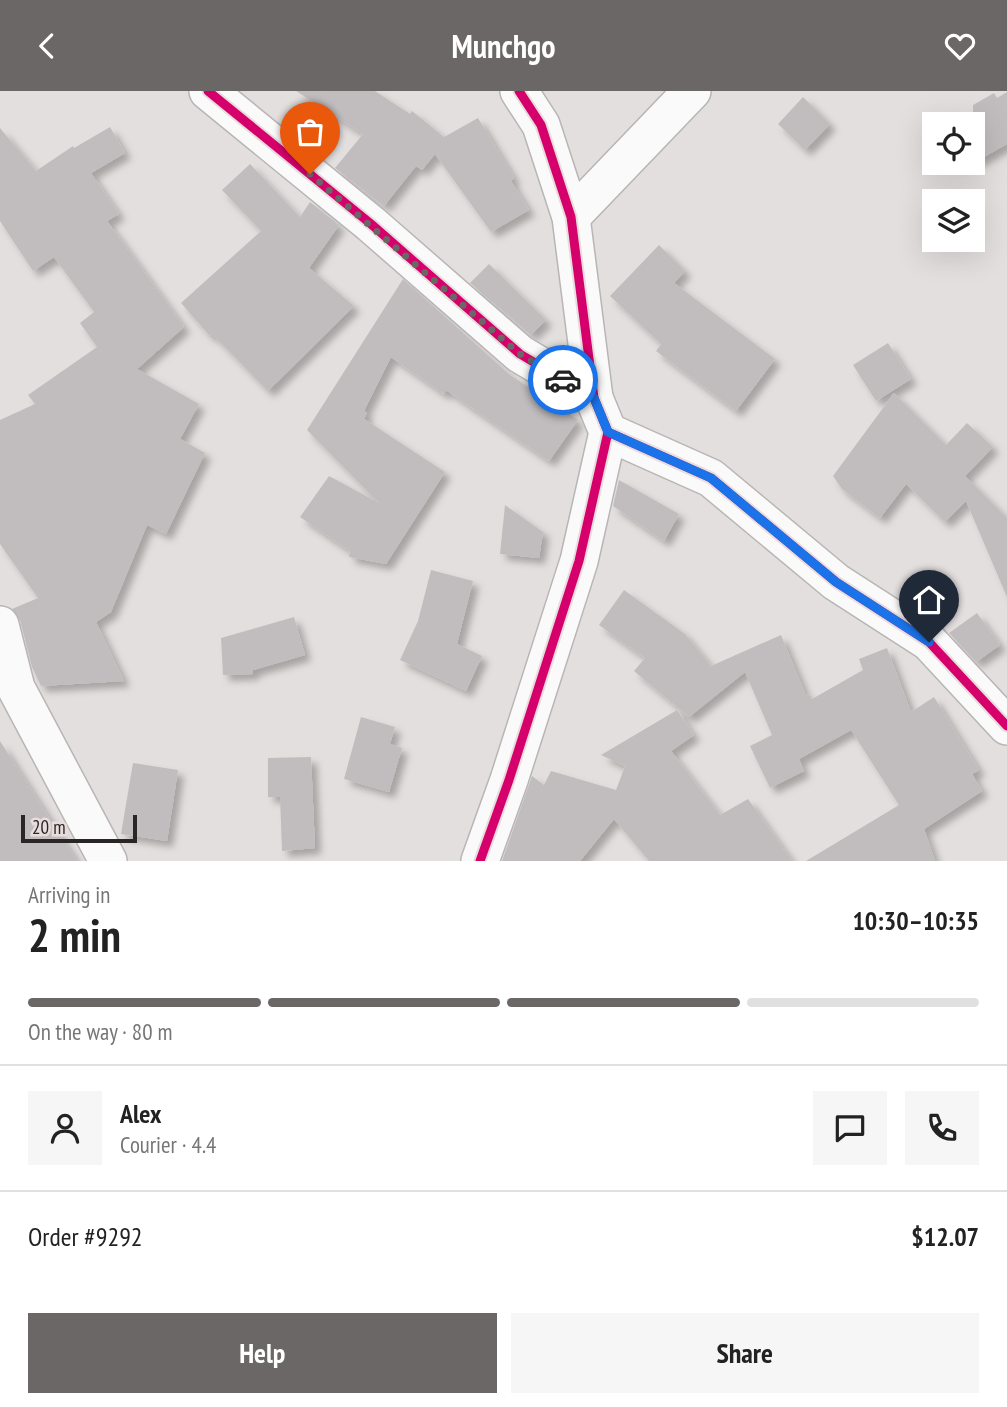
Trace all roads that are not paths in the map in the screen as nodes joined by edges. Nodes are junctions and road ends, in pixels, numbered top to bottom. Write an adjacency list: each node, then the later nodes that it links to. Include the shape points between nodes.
1 (208, 91): 5 (street, via 520,354)
2 (519, 91): 4 (street, via 541,125)
3 (692, 91): 4 (street)
4 (571, 217): 5 (street)
5 (594, 398): 6 (street)
6 (608, 432): 8 (street, via 711,478 836,582 929,642); 10 (street, via 579,561)
7 (0, 625): 9 (street, via 16,688)
8 (1007, 726)
9 (108, 861)
10 (480, 861)

